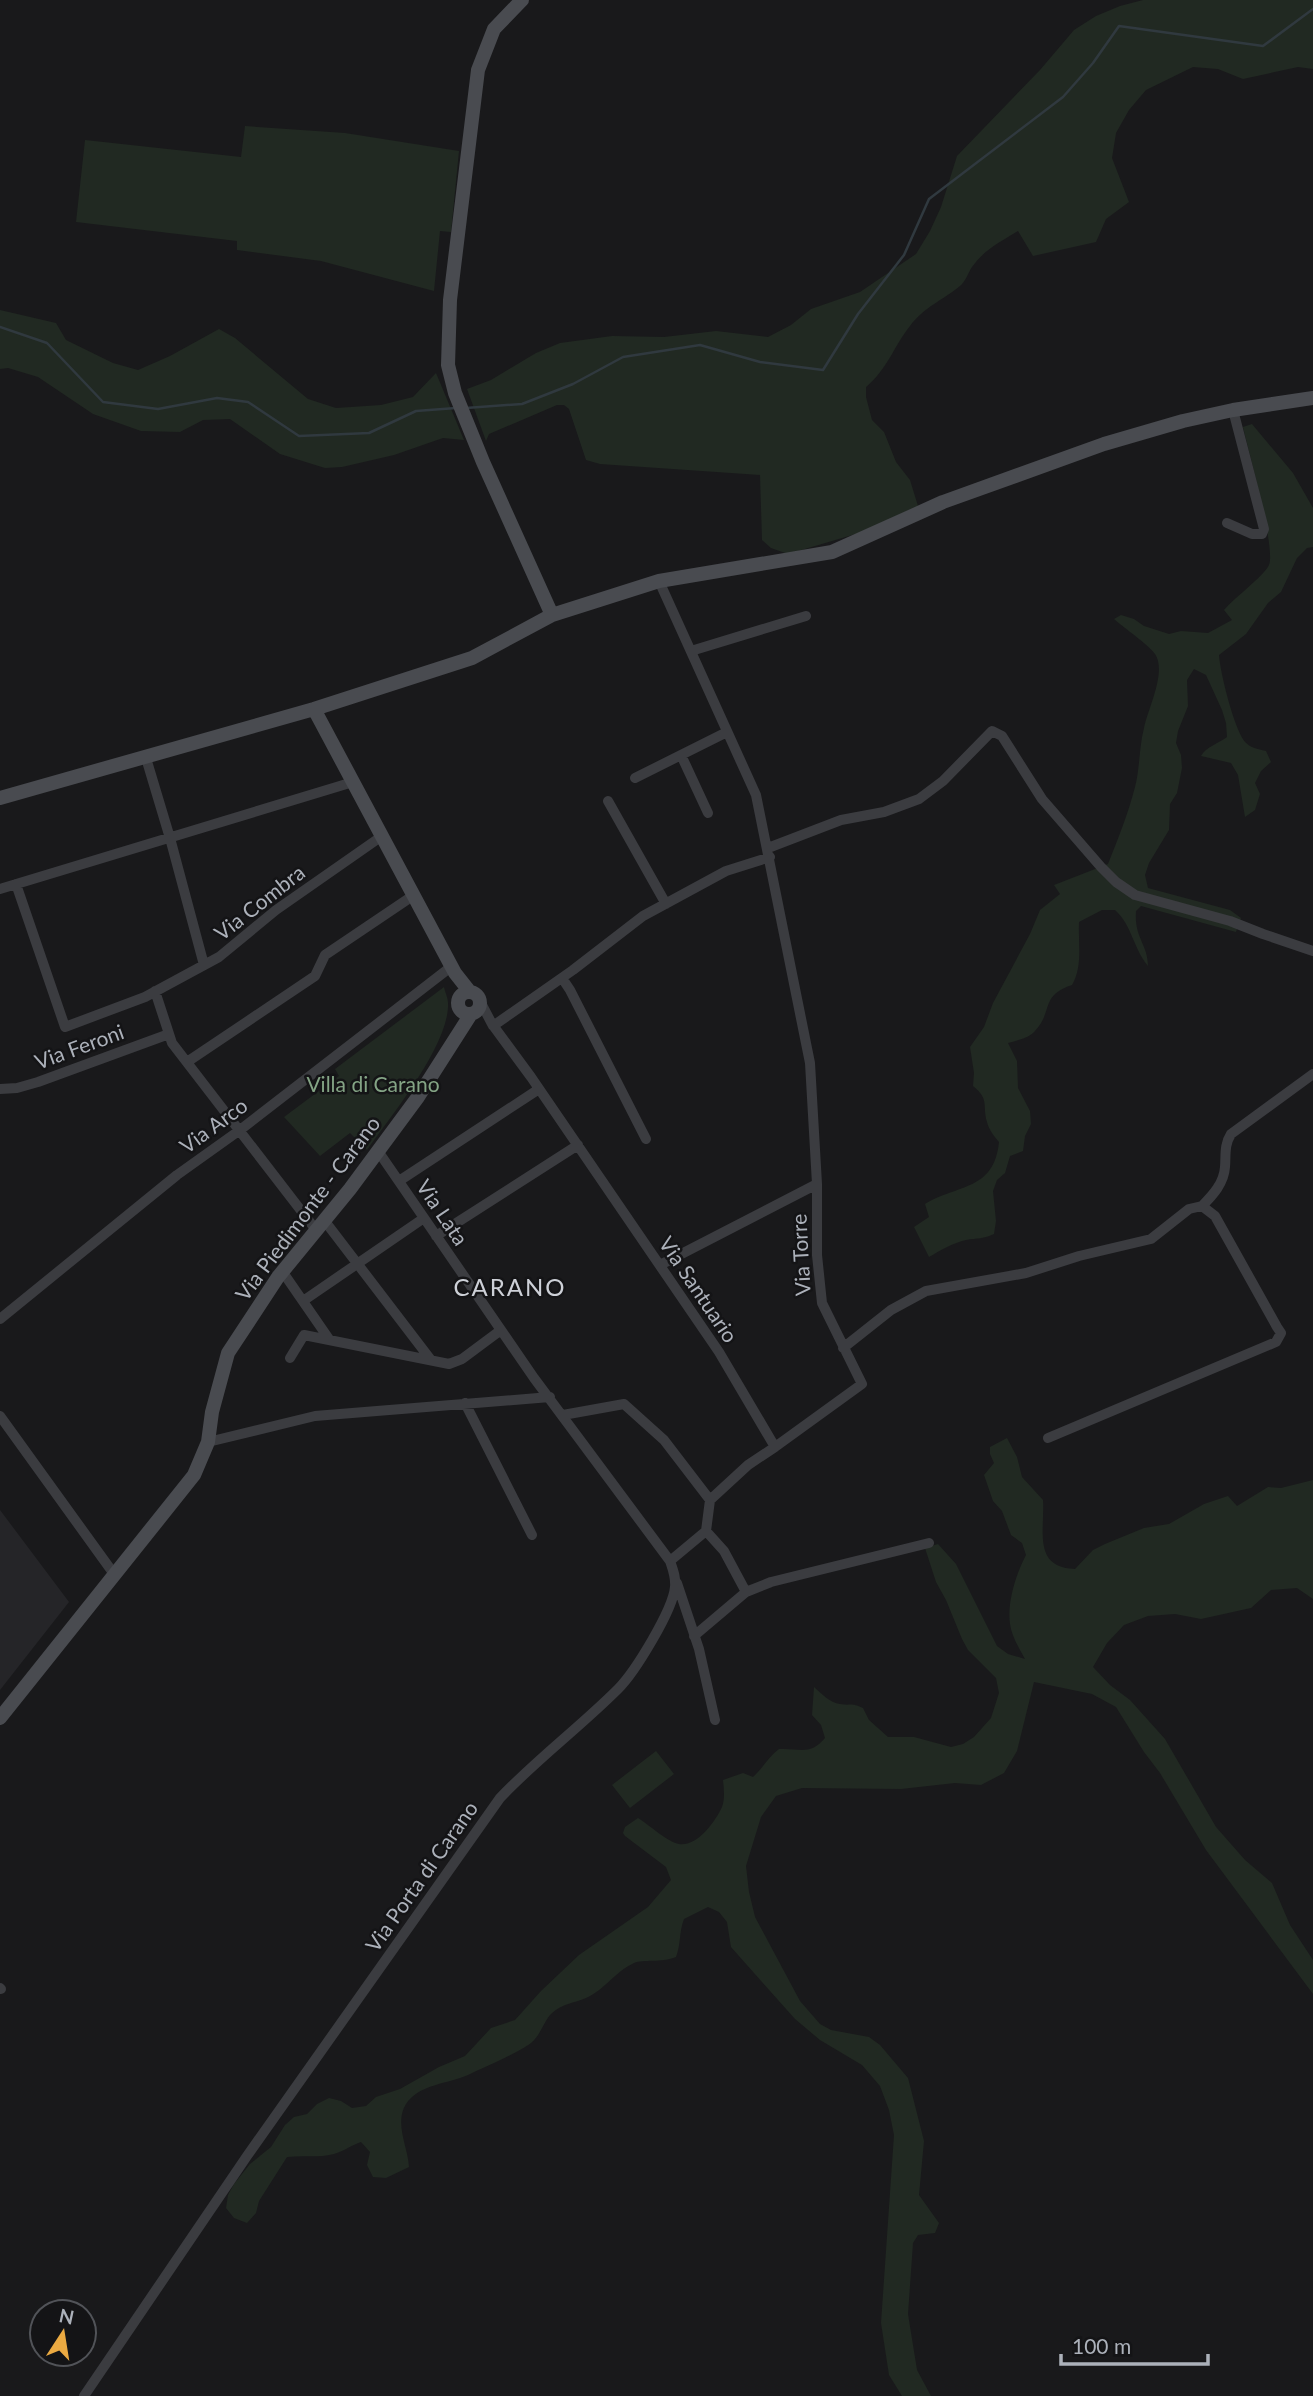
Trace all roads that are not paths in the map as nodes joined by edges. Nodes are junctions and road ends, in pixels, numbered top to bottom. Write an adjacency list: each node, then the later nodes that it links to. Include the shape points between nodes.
1 (522, 0): 6 (street, via 494,29 478,70 450,300 448,365 482,462)
2 (1313, 398): 3 (street)
3 (1233, 410): 4 (street, via 1264,529 1262,534 1252,534); 5 (street, via 1104,443 943,502 832,552)
4 (1227, 523)
5 (659, 581): 6 (street); 8 (street)
6 (552, 615): 9 (street, via 472,658)
7 (806, 616): 8 (street)
8 (691, 651): 10 (street)
9 (314, 709): 12 (street); 14 (street)
10 (727, 732): 11 (street); 20 (street, via 756,795)
11 (681, 755): 13 (street); 17 (street)
12 (146, 758): 15 (street); 19 (street)
13 (635, 778)
14 (353, 782): 18 (street); 19 (street)
15 (0, 798)
16 (608, 801): 24 (street)
17 (708, 813)
18 (382, 836): 23 (street); 26 (street, Via Combra)
19 (170, 838): 21 (street); 26 (street)
20 (769, 852): 24 (street); 25 (street, via 841,820 919,799 992,731 1002,736 1042,799 1124,888); 42 (street, via 810,1063)
21 (16, 884): 22 (street); 29 (street, Via Combra, via 65,1027)
22 (0, 889)
23 (414, 895): 27 (street); 33 (street, via 325,955 315,976)
24 (666, 904): 28 (street, via 643,916)
25 (1313, 951)
26 (204, 965): 29 (street, Via Combra)
27 (454, 970): 30 (street); 37 (street, Via Arco)
28 (562, 978): 31 (street); 38 (street)
29 (155, 991): 32 (street)
30 (469, 1004): 31 (street, Via Santuario); 40 (street, Via Piedimonte - Carano, via 418,1097)
31 (492, 1025): 36 (street, Via Santuario)
32 (169, 1034): 33 (street); 35 (street, Via Feroni, via 38,1082)
33 (187, 1062): 37 (street)
34 (1313, 1074): 43 (street, via 1231,1134 1221,1184)
35 (0, 1089)
36 (539, 1089): 39 (street, Via Santuario); 41 (street)
37 (240, 1130): 45 (street); 51 (street, Via Arco, via 177,1175)
38 (646, 1139)
39 (578, 1145): 46 (street); 48 (street, Via Santuario)
40 (378, 1151): 41 (street, Via Lata); 45 (street, Via Piedimonte - Carano)
41 (399, 1181): 44 (street, Via Lata)
42 (817, 1184): 48 (street, Via Torre); 54 (street, Via Torre, via 822,1303)
43 (1202, 1206): 54 (street, via 1189,1209 1151,1239 1026,1273 926,1291 891,1310); 61 (street, via 1215,1216 1280,1333 1279,1339)
44 (424, 1218): 46 (street, Via Lata); 47 (street)
45 (320, 1225): 47 (street); 49 (street, Via Piedimonte - Carano)
46 (436, 1236): 52 (street, Via Lata)
47 (358, 1265): 50 (street); 56 (street)
48 (660, 1265): 63 (street, Via Santuario)
49 (282, 1271): 50 (street); 62 (street, Via Piedimonte - Carano, via 228,1353)
50 (303, 1301): 53 (street)
51 (0, 1319)
52 (501, 1330): 56 (street, via 462,1359 449,1364); 57 (street, Via Lata)
53 (329, 1339): 55 (street, via 304,1335); 56 (street)
54 (843, 1348): 63 (street, Via Torre, via 862,1384)
55 (290, 1358)
56 (431, 1360)
57 (550, 1397): 58 (street); 59 (street)
58 (465, 1403): 62 (street, via 316,1416); 66 (street)
59 (563, 1415): 64 (street, via 624,1404 664,1440); 68 (street)
60 (0, 1416): 69 (street)
61 (1048, 1437)
62 (208, 1442): 69 (street, Via Piedimonte - Carano, via 194,1475)
63 (775, 1447): 64 (street, via 747,1465)
64 (710, 1500): 65 (street)
65 (706, 1531): 68 (street); 71 (street, via 724,1551)
66 (532, 1535)
67 (929, 1544): 71 (street)
68 (670, 1561): 70 (street)
69 (114, 1574): 73 (street, Via Piedimonte - Carano)
70 (675, 1575): 72 (street); 75 (street, Via Porta di Carano, via 675,1590 648,1648 620,1688 500,1798)
71 (746, 1592): 72 (street)
72 (694, 1636): 74 (street)
73 (0, 1718)
74 (715, 1720)
75 (84, 2396)

